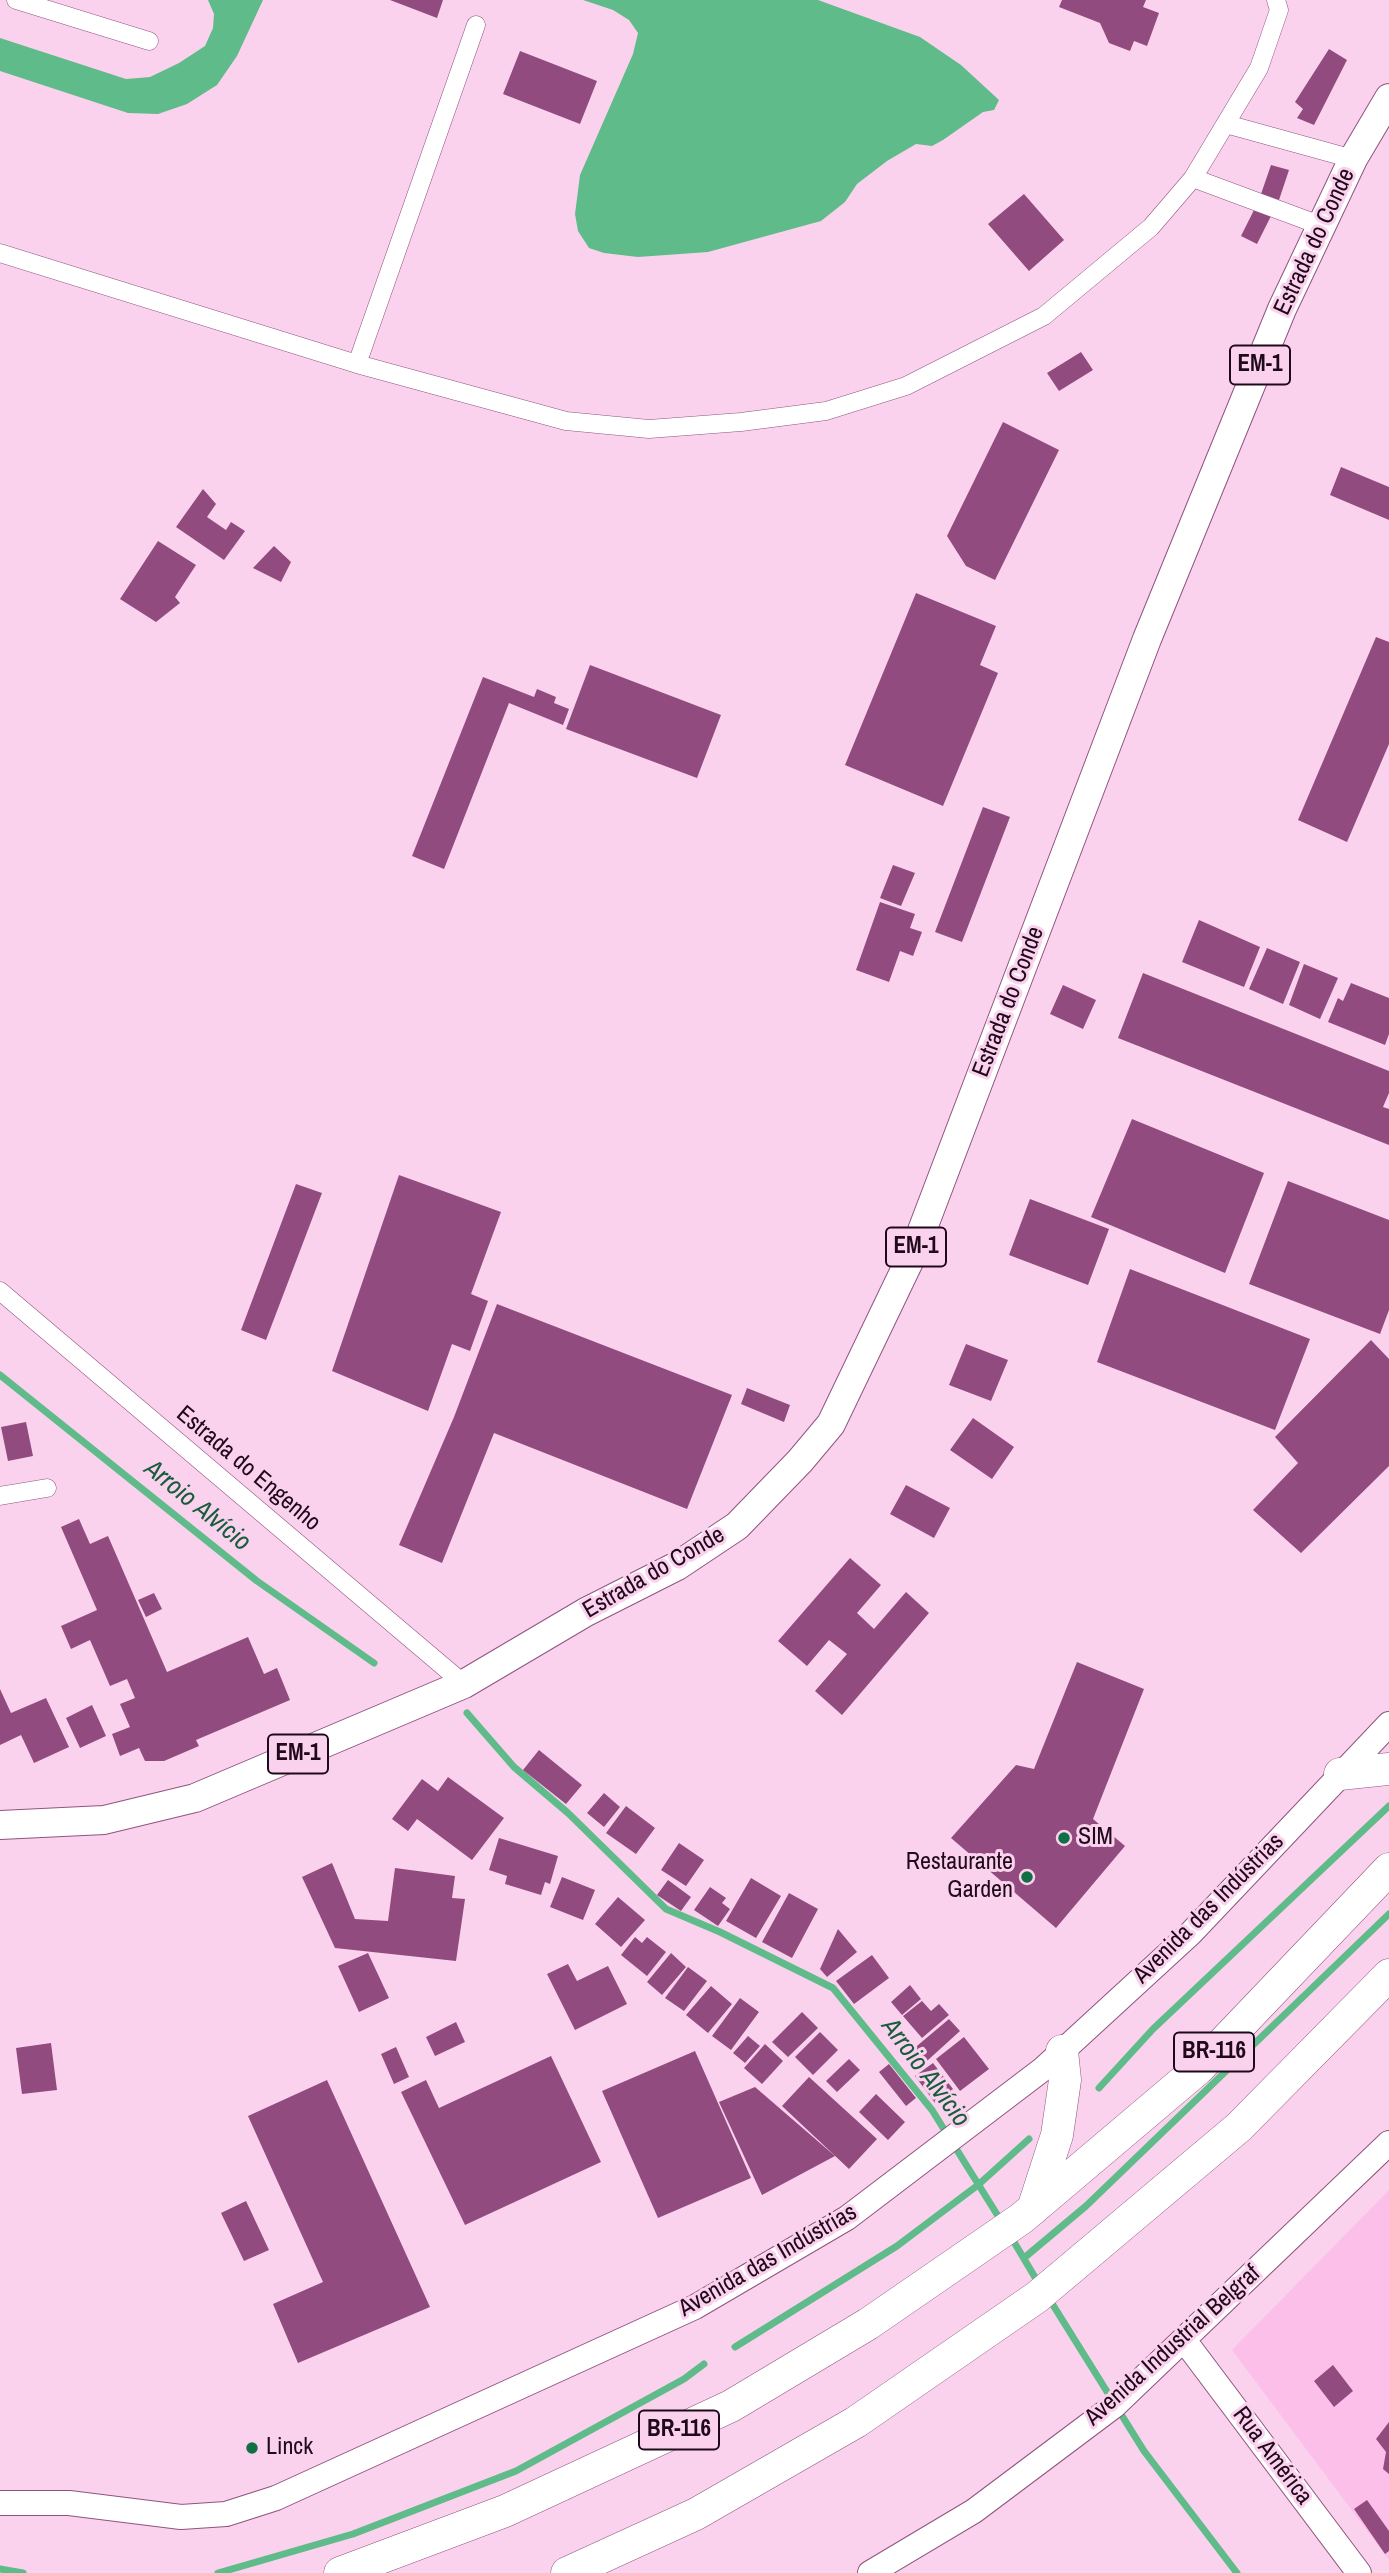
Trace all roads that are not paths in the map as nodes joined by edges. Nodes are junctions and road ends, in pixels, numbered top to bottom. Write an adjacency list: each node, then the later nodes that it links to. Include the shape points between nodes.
1 (16, 0): 4 (street)
2 (1276, 0): 6 (street, via 1279,10 1259,68)
3 (476, 25): 11 (street)
4 (149, 41)
5 (1389, 99): 7 (main road, Estrada do Conde / EM-1)
6 (1226, 124): 7 (street); 8 (street)
7 (1353, 159): 9 (main road, Estrada do Conde / EM-1)
8 (1193, 178): 9 (street); 11 (street, via 1151,228 1044,316 906,386 826,411 649,429 566,421)
9 (1322, 226): 15 (main road, Estrada do Conde / EM-1, via 1282,309 1147,639 915,1249 831,1424 737,1526 677,1566 586,1612)
10 (0, 253): 11 (street)
11 (357, 365)
12 (0, 1291): 15 (street, Estrada do Engenho)
13 (47, 1488): 14 (street)
14 (0, 1496)
15 (464, 1684): 19 (main road, Estrada do Conde / EM-1, via 195,1798 104,1820)
16 (1389, 1724): 18 (main road, Avenida das Indústrias)
17 (1389, 1769): 18 (highway)
18 (1340, 1774): 22 (main road, Avenida das Indústrias, via 1190,1934)
19 (0, 1825)
20 (1389, 1869): 24 (highway, BR-116, via 1198,2069)
21 (1389, 1975): 28 (highway, BR-116, via 1239,2127 1037,2297 856,2422 696,2514)
22 (1062, 2051): 24 (highway, via 1065,2080 1057,2135); 26 (main road, Avenida das Indústrias, via 847,2218 695,2307 276,2498 226,2514 181,2517 69,2503)
23 (1389, 2143): 25 (main road, Avenida Industrial Belgraf)
24 (1027, 2214): 27 (highway, BR-116, via 868,2324 731,2406 505,2511)
25 (1184, 2340): 29 (main road, Avenida Industrial Belgraf, via 1120,2400 974,2511); 30 (main road, Rua América)
26 (0, 2503)
27 (340, 2573)
28 (567, 2573)
29 (870, 2573)
30 (1359, 2573)

